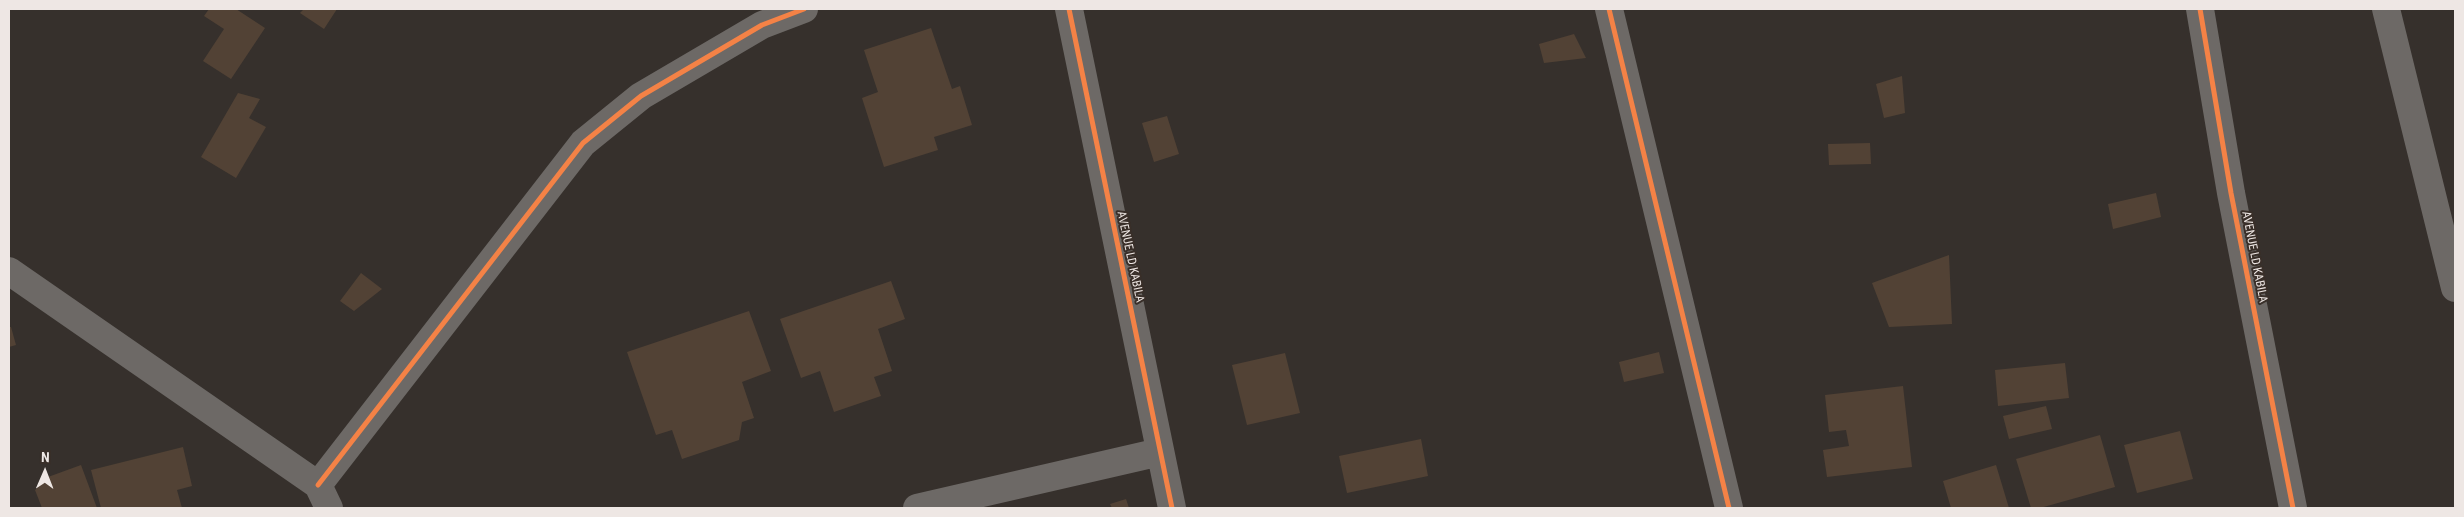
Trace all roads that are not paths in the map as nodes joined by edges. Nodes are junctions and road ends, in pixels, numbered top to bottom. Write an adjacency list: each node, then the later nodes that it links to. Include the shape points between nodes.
1 (804, 9): 9 (street, via 762,25 640,96 583,143)
2 (1068, 9): 8 (street, AVENUE LD KABILA)
3 (1609, 9): 12 (street)
4 (2200, 9): 13 (street, AVENUE LD KABILA, via 2231,193)
5 (2386, 9): 7 (street)
6 (9, 271): 9 (street)
7 (2455, 288)
8 (1160, 452): 10 (street); 11 (street, AVENUE LD KABILA)
9 (324, 496)
10 (917, 508)
11 (1172, 508)
12 (1729, 508)
13 (2294, 508)

